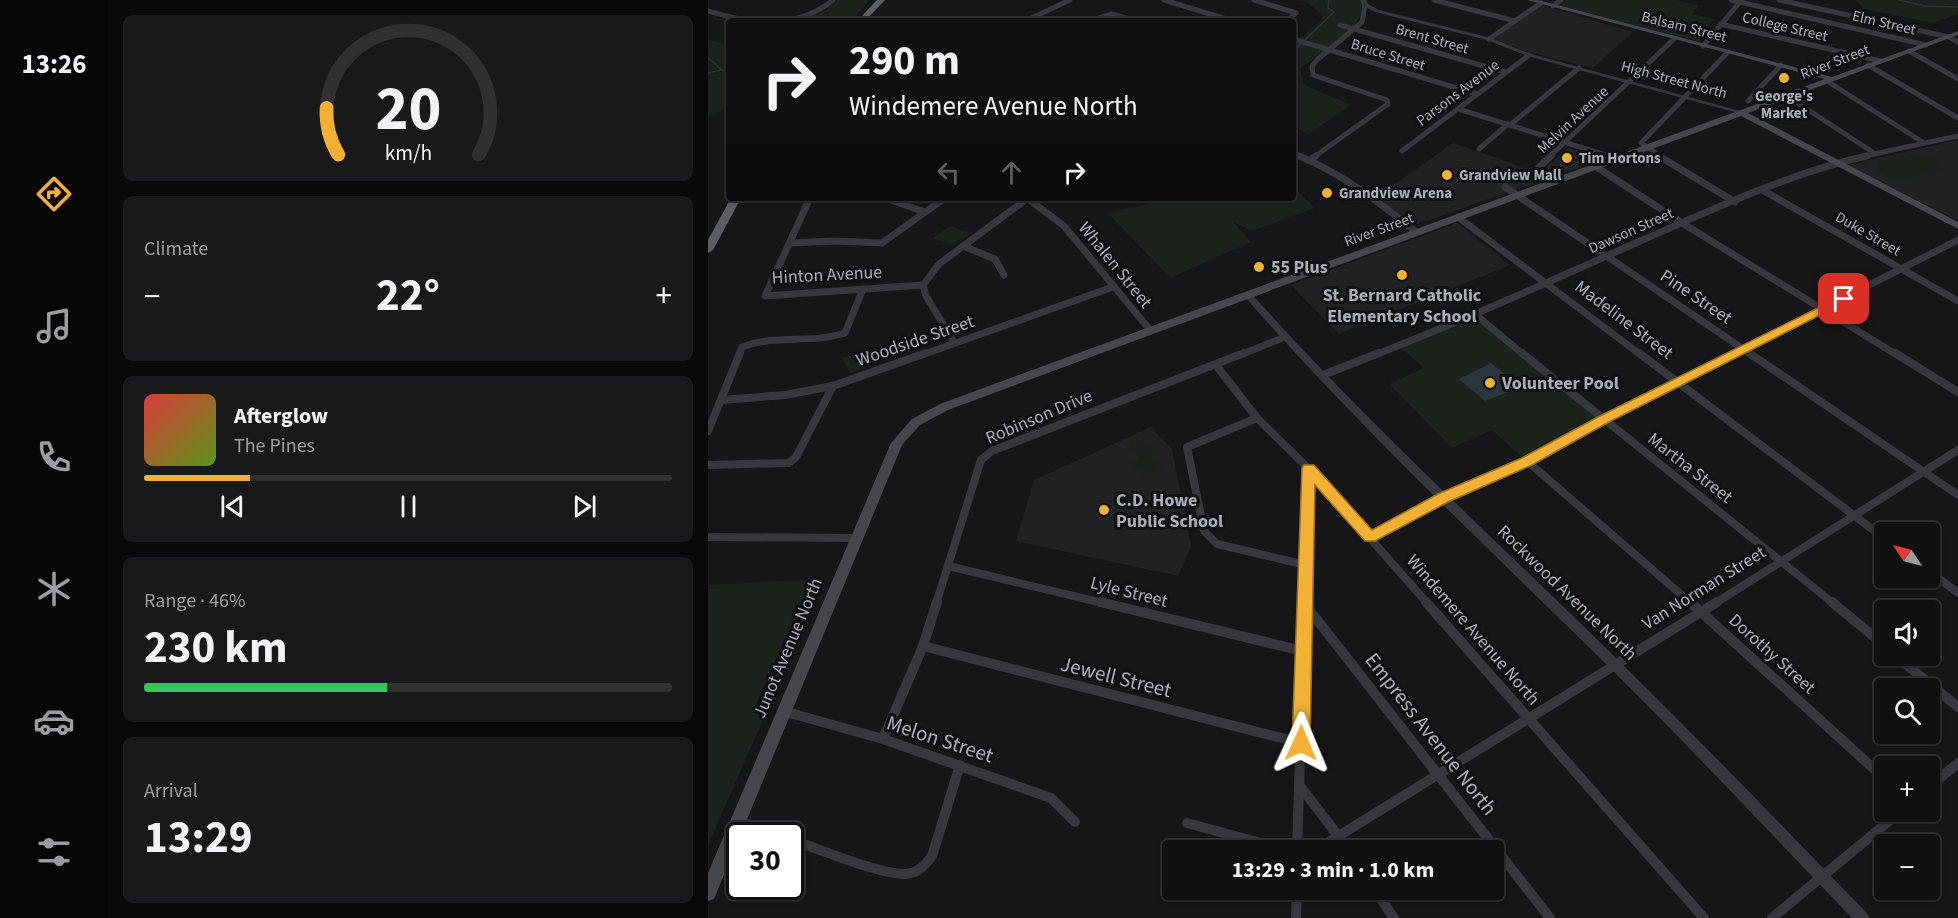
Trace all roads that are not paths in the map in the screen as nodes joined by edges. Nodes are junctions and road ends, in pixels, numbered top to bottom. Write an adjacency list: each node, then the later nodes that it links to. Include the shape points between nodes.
1 (833, 0): 23 (street, via 818,13)
2 (881, 0): 24 (highway)
3 (886, 0): 25 (highway)
4 (1070, 0): 26 (street)
5 (1164, 0): 29 (street)
6 (1254, 0): 30 (street, via 1294,12)
7 (1372, 0): 14 (street)
8 (1434, 0): 31 (street)
9 (1530, 0): 16 (main road, Balsam Street)
10 (1561, 0): 17 (street)
11 (1731, 0): 15 (street, Elm Street)
12 (1773, 0): 18 (street)
13 (1779, 0): 36 (street)
14 (1364, 2): 20 (street, High Street North); 21 (street)
15 (1740, 2): 18 (street, Elm Street); 32 (street)
16 (1540, 3): 17 (main road, Balsam Street); 31 (street, Parsons Avenue)
17 (1553, 6): 38 (main road, Balsam Street)
18 (1766, 8): 41 (street, Elm Street)
19 (708, 11): 22 (street)
20 (1377, 11): 21 (street); 37 (street, High Street North)
21 (1365, 14): 34 (street)
22 (738, 18)
23 (803, 18)
24 (864, 18)
25 (870, 18)
26 (1031, 18)
27 (1096, 18): 28 (street, via 1113,14)
28 (1127, 18)
29 (1223, 18)
30 (1291, 18)
31 (1515, 21): 37 (street, Parsons Avenue)
32 (1720, 24): 42 (street); 47 (street, College Street)
33 (1340, 25): 34 (street, Brent Street)
34 (1353, 29): 43 (street); 51 (street, Brent Street)
35 (1958, 33): 36 (main road, River Street)
36 (1948, 37): 40 (street); 41 (main road, River Street)
37 (1489, 39): 46 (street, High Street North)
38 (1674, 39): 42 (main road, Balsam Street); 54 (street, Melvin Avenue)
39 (1296, 40): 43 (street, Bruce Street)
40 (1958, 42)
41 (1926, 45): 44 (main road, River Street)
42 (1703, 46): 45 (main road, Balsam Street)
43 (1328, 50): 55 (street, Bruce Street); 72 (street, via 1312,66 1315,76 1387,100 1388,104)
44 (1909, 51): 47 (main road, River Street); 52 (street)
45 (1728, 52): 48 (main road, Balsam Street); 57 (street)
46 (1529, 55): 50 (street, High Street North); 51 (street, Parsons Avenue)
47 (1881, 61): 49 (main road, River Street)
48 (1780, 65): 53 (main road, Balsam Street); 58 (street)
49 (1868, 66): 53 (main road, River Street); 61 (street)
50 (1579, 68): 54 (street, High Street North); 62 (street)
51 (1505, 72): 55 (street, Parsons Avenue)
52 (1958, 79)
53 (1830, 80): 56 (main road, River Street); 65 (street)
54 (1631, 82): 57 (street, High Street North); 64 (street, Melvin Avenue)
55 (1477, 94): 59 (street, Parsons Avenue)
56 (1787, 96): 60 (main road, River Street); 69 (street)
57 (1687, 97): 60 (street, High Street North); 66 (street, via 1641,143)
58 (1748, 101)
59 (1458, 109): 62 (street); 68 (street, Parsons Avenue)
60 (1740, 112): 66 (main road, River Street); 73 (main road, High Street North)
61 (1958, 118)
62 (1509, 125): 64 (street); 67 (street)
63 (1958, 136): 65 (street, Dawson Street)
64 (1567, 143): 71 (street); 75 (street, Melvin Avenue)
65 (1924, 143): 69 (street, Dawson Street)
66 (1645, 147): 71 (main road, River Street); 86 (street)
67 (1479, 148)
68 (1402, 151)
69 (1874, 153): 73 (street, Dawson Street)
70 (1296, 154): 72 (street)
71 (1615, 158): 74 (main road, River Street)
72 (1310, 160): 91 (street, via 1355,186)
73 (1837, 162): 77 (street, Dawson Street); 90 (main road, High Street North)
74 (1594, 166): 78 (main road, River Street); 89 (street)
75 (1538, 168)
76 (1505, 187): 78 (street, Pine Street)
77 (1764, 191): 86 (street, Dawson Street); 98 (street, Duke Street)
78 (1519, 195): 88 (main road, River Street); 97 (street, Pine Street)
79 (727, 201): 92 (highway)
80 (734, 201): 96 (highway)
81 (809, 201): 94 (street, Hinton Avenue)
82 (894, 201): 87 (street)
83 (941, 201): 87 (street)
84 (1023, 201): 95 (street)
85 (1031, 201): 102 (street, Whalen Street, via 1064,226)
86 (1735, 202): 89 (street, Dawson Street)
87 (925, 212): 94 (street, via 882,243)
88 (1458, 217): 91 (main road, River Street); 100 (street, Madeline Street)
89 (1682, 223): 97 (street, Dawson Street); 106 (street)
90 (1958, 226)
91 (1416, 232): 104 (main road, River Street)
92 (708, 236)
93 (1958, 240): 98 (street)
94 (790, 243): 103 (street, Hinton Avenue, via 765,296)
95 (963, 246): 99 (street, via 994,259); 101 (street, via 939,264)
96 (708, 250)
97 (1609, 257): 100 (street, Dawson Street); 111 (street, Pine Street)
98 (1902, 269): 105 (street, Duke Street); 106 (street)
99 (1004, 275)
100 (1546, 283): 107 (street, Dawson Street); 114 (street, Madeline Street)
101 (923, 285): 103 (street, Hinton Avenue); 110 (street)
102 (1113, 287): 108 (street, Whalen Street); 110 (street, Woodside Street)
103 (862, 289): 117 (street, via 845,333 742,347)
104 (1248, 294): 108 (main road, River Street); 109 (street, Rockwood Avenue North)
105 (1958, 301)
106 (1824, 309): 111 (street); 116 (street)
107 (1476, 315): 113 (street, Dawson Street); 119 (street, Martha Street)
108 (1150, 330): 120 (main road, River Street, via 944,407)
109 (1285, 338): 112 (street, Robinson Drive); 113 (street, Rockwood Avenue North)
110 (954, 342): 115 (street, Woodside Street)
111 (1745, 350): 114 (street); 126 (street, Pine Street)
112 (1216, 365): 118 (street, Windemere Avenue North); 136 (street, Robinson Drive, via 992,451 981,460)
113 (1323, 375): 128 (street, Rockwood Avenue North)
114 (1678, 382): 119 (street); 129 (street, Madeline Street)
115 (833, 386): 117 (street, Woodside Street, via 784,396); 124 (street, via 796,457 789,463)
116 (1958, 392)
117 (721, 400): 121 (street)
118 (1257, 418): 125 (street, Windemere Avenue North); 135 (street, via 1187,447 1204,531 1217,544)
119 (1602, 420): 123 (street); 134 (street, Martha Street)
120 (914, 424): 133 (main road, Junot Avenue North, via 897,443)
121 (708, 431)
122 (1958, 450): 126 (street, Van Norman Street)
123 (1527, 461): 128 (street); 140 (street, Dorothy Street)
124 (708, 465)
125 (1309, 468): 132 (street, Windemere Avenue North); 135 (street)
126 (1923, 471): 127 (street, Pine Street); 129 (street, Van Norman Street)
127 (1958, 495)
128 (1443, 498): 132 (street); 144 (street, Rockwood Avenue North)
129 (1856, 516): 130 (street, Madeline Street); 134 (street, Van Norman Street)
130 (1874, 530)
131 (708, 537): 133 (street)
132 (1370, 537): 148 (street, Windemere Avenue North)
133 (856, 538): 147 (main road, Junot Avenue North)
134 (1782, 561): 140 (street, Van Norman Street); 141 (street, Martha Street)
135 (1306, 565): 139 (street)
136 (948, 566): 142 (street, Robinson Drive); 143 (street, Lyle Street)
137 (1940, 579): 138 (street)
138 (1958, 593)
139 (1304, 603): 143 (street); 154 (street, Empress Avenue North)
140 (1700, 611): 144 (street, Van Norman Street); 153 (street, Dorothy Street)
141 (1874, 637)
142 (922, 645): 149 (street, Robinson Drive); 150 (street, Jewell Street)
143 (1303, 651): 150 (street)
144 (1616, 666): 148 (street, Van Norman Street); 168 (street, Rockwood Avenue North)
145 (1908, 666): 146 (street)
146 (1958, 707)
147 (783, 711): 149 (street, Melon Street); 157 (main road, Junot Avenue North)
148 (1528, 719): 154 (street, Van Norman Street); 175 (street, Windemere Avenue North)
149 (883, 740): 152 (street, Melon Street)
150 (1301, 743): 156 (street)
151 (1958, 764): 155 (street)
152 (960, 765): 159 (street, Melon Street, via 1051,798); 167 (street, via 932,856 923,868 908,874 888,872)
153 (1874, 769)
154 (1438, 775): 162 (street, Van Norman Street); 174 (street, Empress Avenue North)
155 (1940, 778)
156 (1300, 786): 162 (street); 164 (street)
157 (738, 821): 158 (street); 169 (main road, Junot Avenue North)
158 (741, 822)
159 (1075, 822)
160 (1888, 822): 168 (street)
161 (1187, 823): 163 (street)
162 (1339, 836): 165 (street, Van Norman Street); 166 (street)
163 (1249, 840)
164 (1297, 840)
165 (1332, 840)
166 (1342, 840)
167 (804, 844)
168 (1823, 877): 176 (street); 177 (street, Rockwood Avenue North)
169 (708, 893)
170 (1297, 900): 172 (street)
171 (1382, 900): 173 (street)
172 (1296, 918)
173 (1394, 918)
174 (1550, 918)
175 (1704, 918)
176 (1772, 918)
177 (1862, 918)

